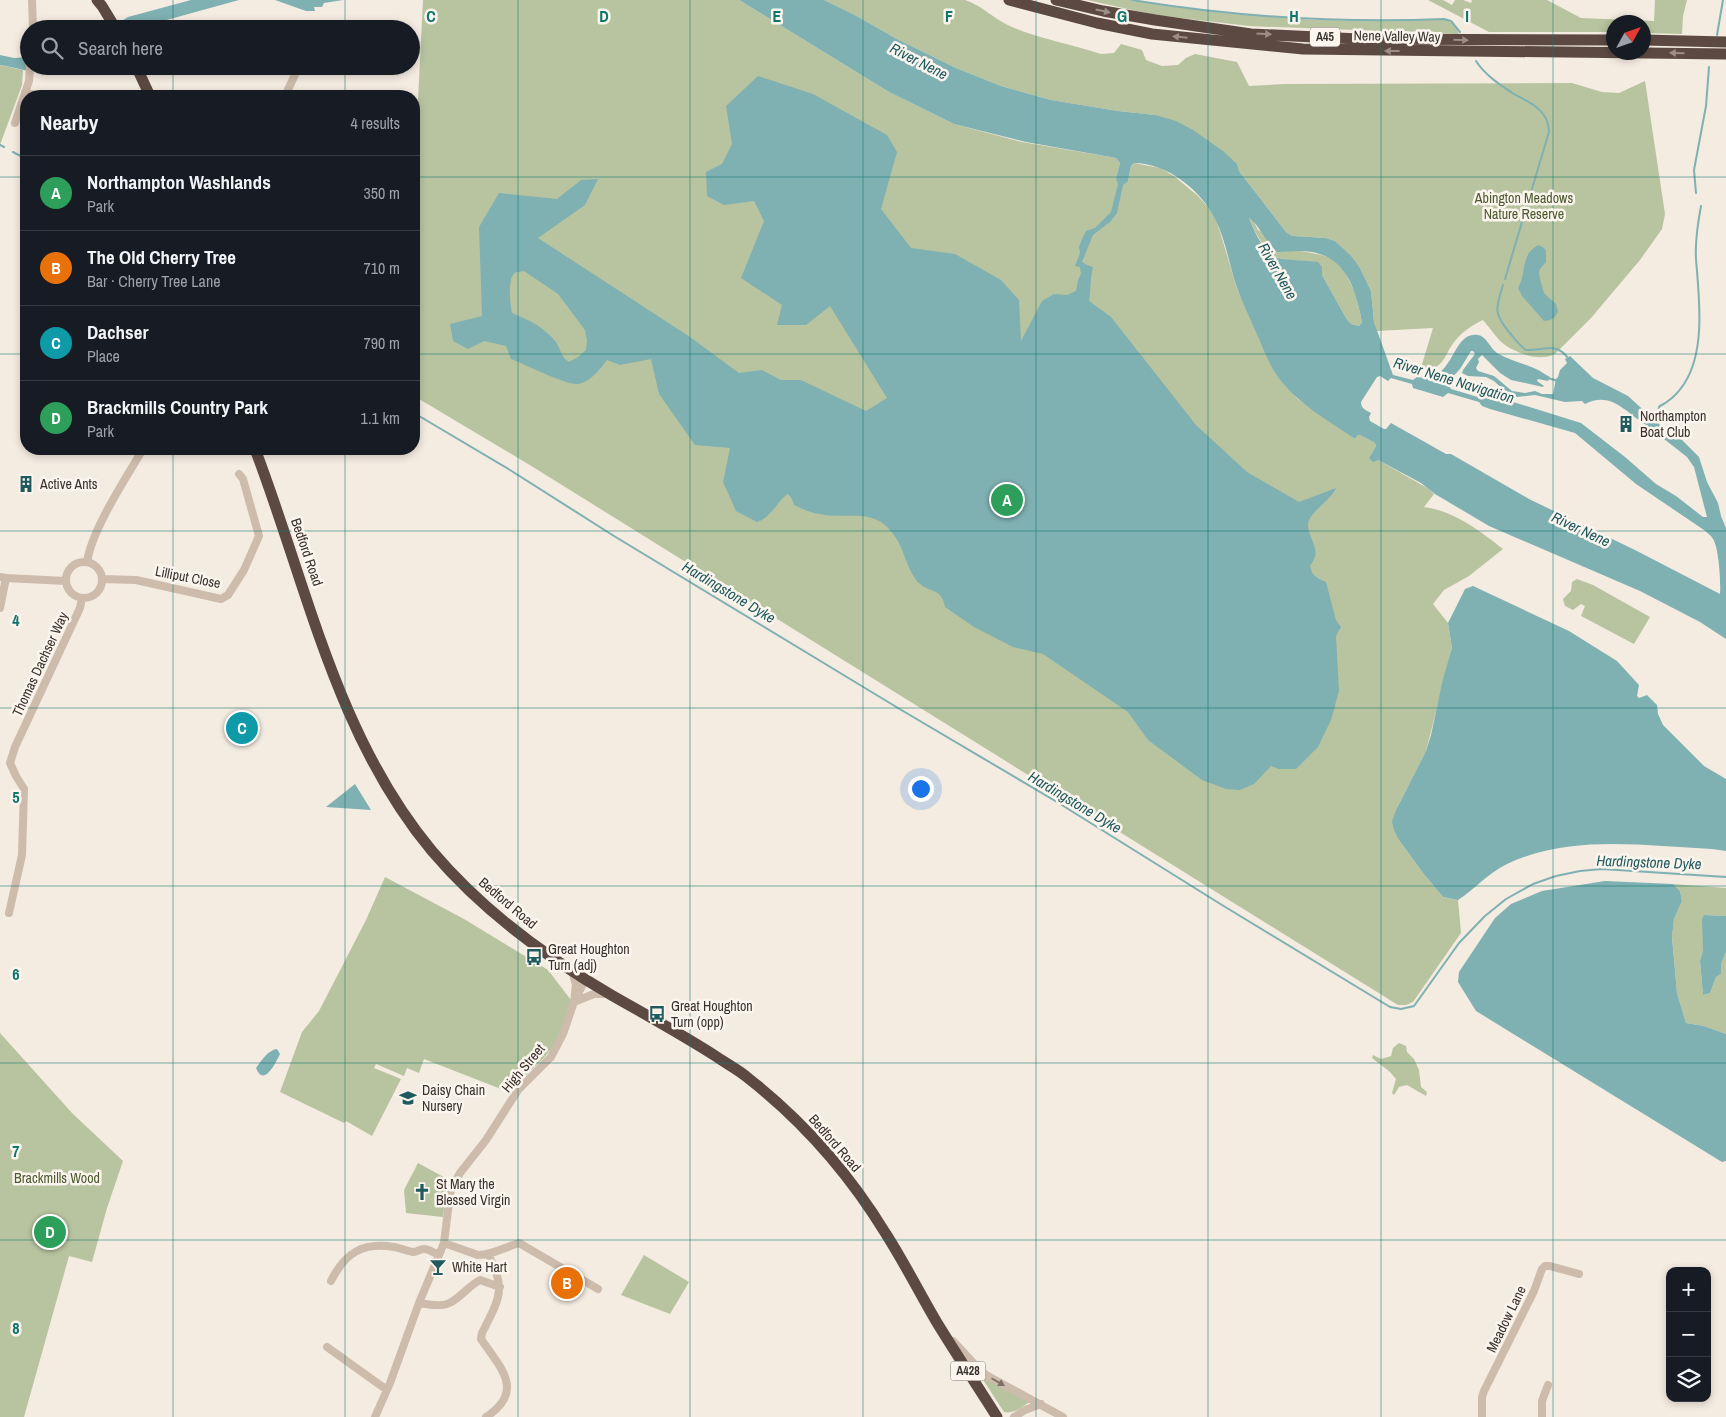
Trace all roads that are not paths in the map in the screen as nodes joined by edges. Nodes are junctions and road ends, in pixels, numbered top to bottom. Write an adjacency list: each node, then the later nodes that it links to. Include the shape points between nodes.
1 (32, 0): 5 (street)
2 (1009, 0): 10 (highway, Nene Valley Way / A45, one-way to 2, via 1303,49 1152,34 1040,10)
3 (1056, 0): 7 (highway, Nene Valley Way / A45, one-way to 7, via 1103,11 1251,34 1359,39)
4 (100, 2): 6 (highway)
5 (32, 20)
6 (111, 20)
7 (1606, 40)
8 (1651, 40): 9 (highway)
9 (1726, 42)
10 (1726, 54)
11 (29, 75): 14 (street)
12 (140, 75): 15 (highway)
13 (294, 75): 16 (street)
14 (26, 90)
15 (147, 90)
16 (287, 90)
17 (20, 108): 18 (street)
18 (15, 123)
19 (140, 455): 22 (street, via 91,545)
20 (256, 455): 29 (highway, Bedford Road / A428, via 331,668 351,718 392,795 432,850 464,886 500,918)
21 (239, 474): 24 (street, Lilliput Close, via 259,536 244,570 228,595 221,599 136,580)
22 (87, 562): 24 (street, via 97,567); 25 (street, via 72,566)
23 (3, 578): 25 (street); 27 (street)
24 (102, 579): 26 (street, via 97,592)
25 (66, 581): 26 (street, via 69,590)
26 (82, 598): 28 (street, Thomas Dachser Way, via 10,763 24,789 22,855)
27 (0, 608)
28 (10, 913)
29 (572, 971): 30 (highway, Bedford Road / A428); 32 (street, via 576,985)
30 (585, 980): 31 (highway, Bedford Road / A428); 32 (street, High Street)
31 (609, 994): 32 (street, via 594,994); 41 (highway, Bedford Road / A428, via 747,1076 796,1122 862,1198)
32 (574, 1002): 33 (street, High Street, via 551,1057 518,1090 453,1185)
33 (444, 1243): 34 (street, via 478,1255); 35 (street, High Street)
34 (488, 1254): 38 (street); 39 (street, via 519,1243)
35 (439, 1255): 37 (street, via 424,1249 413,1252 375,1246 345,1259); 40 (street, High Street)
36 (1579, 1274): 51 (street, Meadow Lane, via 1550,1266 1542,1269 1484,1391)
37 (331, 1281)
38 (500, 1287): 40 (street, via 482,1280 446,1305); 47 (street, via 500,1295 481,1339 503,1373 508,1390)
39 (598, 1289)
40 (419, 1303): 44 (street, High Street)
41 (938, 1324): 45 (street, Bedford Road, one-way to 45, via 986,1375); 48 (highway, A428)
42 (327, 1347): 44 (street)
43 (1548, 1385): 52 (street, via 1542,1401)
44 (388, 1387): 46 (street, High Street)
45 (1041, 1404): 49 (street); 50 (street, Bedford Road)
46 (379, 1416)
47 (486, 1417)
48 (997, 1417)
49 (1014, 1417)
50 (1063, 1417)
51 (1482, 1417)
52 (1542, 1417)

